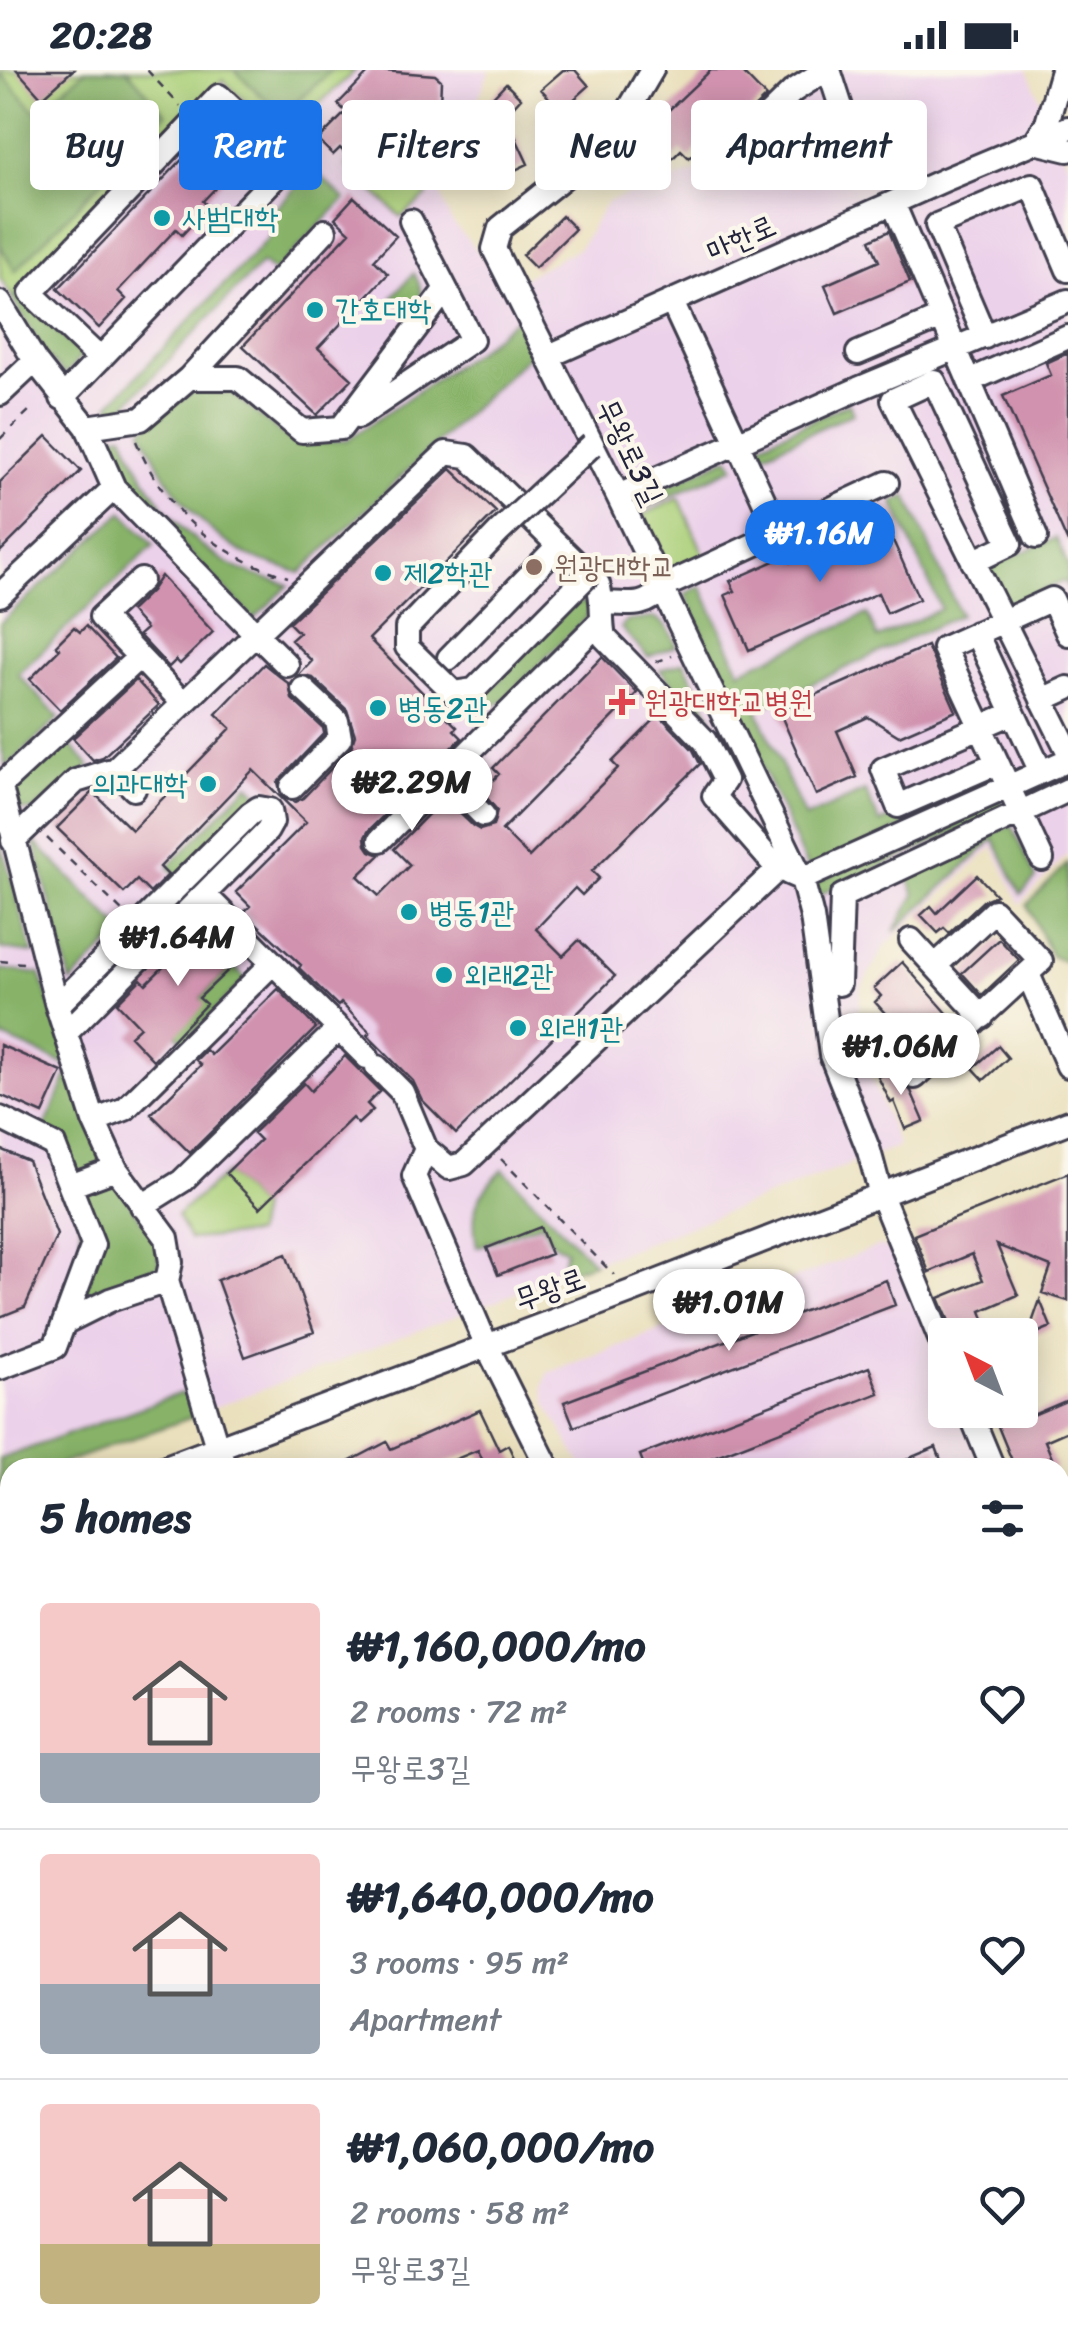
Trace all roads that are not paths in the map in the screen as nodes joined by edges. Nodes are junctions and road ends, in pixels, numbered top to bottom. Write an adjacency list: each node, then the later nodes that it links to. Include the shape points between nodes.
1 (652, 70): 22 (street, 무왕로3길, via 600,149 500,228 494,248)
2 (828, 70): 4 (street); 5 (street)
3 (1063, 78): 7 (street)
4 (784, 100)
5 (839, 100)
6 (1068, 128): 7 (street, 마한로)
7 (1035, 142): 8 (street); 9 (street, 마한로)
8 (1068, 150)
9 (892, 203): 14 (street, 마한로); 17 (street)
10 (411, 221): 13 (street)
11 (325, 231): 25 (street)
12 (1068, 270): 18 (street, via 1032,184 937,225)
13 (446, 290): 31 (street); 31 (street, via 472,340)
14 (672, 302): 22 (street, 마한로); 33 (street)
15 (1068, 302): 18 (street)
16 (0, 303): 24 (street)
17 (942, 317): 20 (street); 21 (street)
18 (985, 337): 20 (street)
19 (1068, 337): 26 (street)
20 (956, 349): 26 (street); 33 (street)
21 (858, 353)
22 (550, 356): 34 (street, 무왕로3길)
23 (100, 359): 23 (street, via 289,163 220,96 30,293); 28 (street)
24 (35, 361): 27 (street); 28 (street)
25 (190, 378): 30 (street, via 141,419); 31 (street, via 238,378 302,432)
26 (969, 380): 29 (street)
27 (0, 394)
28 (62, 398): 30 (street)
29 (988, 425): 32 (street); 40 (street)
30 (87, 427): 37 (street)
31 (341, 428)
32 (960, 437): 35 (street); 35 (street, via 934,381 893,400); 42 (street, via 1010,544)
33 (738, 443): 38 (street); 39 (street)
34 (592, 444): 38 (street, 무왕로3길); 43 (street, bridge, via 406,628 407,647 454,693 474,690)
35 (919, 456): 42 (street)
36 (887, 483): 39 (street)
37 (114, 488): 46 (street); 50 (street)
38 (618, 496): 45 (street, 무왕로3길)
39 (779, 533): 45 (street)
40 (1036, 537)
41 (558, 546): 43 (street); 50 (street, via 467,456 446,453); 53 (street)
42 (972, 562): 48 (street)
43 (589, 574): 47 (street)
44 (141, 580): 52 (street, via 101,617)
45 (662, 587): 47 (street, via 642,605); 78 (street, 무왕로3길)
46 (0, 595)
47 (603, 612): 66 (street); 77 (street, via 604,637 705,740 725,780 714,796)
48 (1002, 621): 49 (street); 51 (street, via 1052,599); 57 (street)
49 (976, 633): 59 (street); 60 (street, via 944,648)
50 (256, 634): 54 (street); 58 (street)
51 (1068, 634)
52 (138, 657): 58 (street); 67 (street)
53 (449, 658)
54 (287, 666)
55 (1068, 688): 57 (street)
56 (303, 689): 71 (street, via 337,722 340,738)
57 (1042, 700): 61 (street)
58 (183, 703): 64 (street)
59 (1013, 713): 60 (street); 65 (street)
60 (981, 727): 63 (street); 63 (street, via 882,769 898,806)
61 (1068, 752)
62 (1068, 760): 65 (street)
63 (998, 763): 68 (street)
64 (115, 768): 69 (street); 75 (street, via 76,782)
65 (1041, 772): 68 (street)
66 (444, 776): 73 (street); 74 (street)
67 (0, 785): 75 (street)
68 (1008, 786): 72 (street); 78 (street)
69 (134, 789)
70 (1068, 790): 72 (street)
71 (281, 798): 79 (street, via 267,831); 87 (street, via 250,814)
72 (1020, 812): 76 (street); 81 (street, via 842,896)
73 (483, 815)
74 (380, 840)
75 (14, 841): 87 (street)
76 (1042, 859)
77 (778, 870): 78 (street); 96 (street, via 464,1164 448,1168)
78 (802, 879): 80 (street, 무왕로3길)
79 (204, 895): 83 (street); 90 (street)
80 (812, 917): 81 (street); 99 (street, 무왕로3길, via 831,1055)
81 (841, 923): 86 (street)
82 (911, 940): 84 (street)
83 (273, 963): 89 (street); 94 (street, via 125,1108)
84 (935, 966): 85 (street, via 994,910 1041,961); 88 (street)
85 (1028, 974): 88 (street); 91 (street)
86 (838, 984)
87 (57, 1006): 90 (street)
88 (982, 1017): 92 (street)
89 (338, 1029): 96 (street, via 402,1092); 100 (street, via 182,1181)
90 (66, 1033): 94 (street)
91 (1068, 1066)
92 (916, 1078)
93 (0, 1118): 98 (street, via 54,1145)
94 (94, 1121): 97 (street)
95 (1068, 1122): 99 (street, 무왕로)
96 (426, 1149): 104 (street, via 414,1176)
97 (116, 1169): 98 (street); 100 (street)
98 (70, 1186): 103 (street, via 93,1245)
99 (881, 1195): 102 (street, 무왕로3길); 104 (street, 무왕로)
100 (142, 1206): 101 (street, via 171,1250)
101 (167, 1281): 103 (street); 107 (street)
102 (931, 1318)
103 (64, 1323): 105 (street, via 55,1347)
104 (486, 1344): 107 (street, 무왕로); 108 (street)
105 (0, 1368)
106 (976, 1428): 109 (street)
107 (222, 1457)
108 (543, 1458)
109 (989, 1458)

